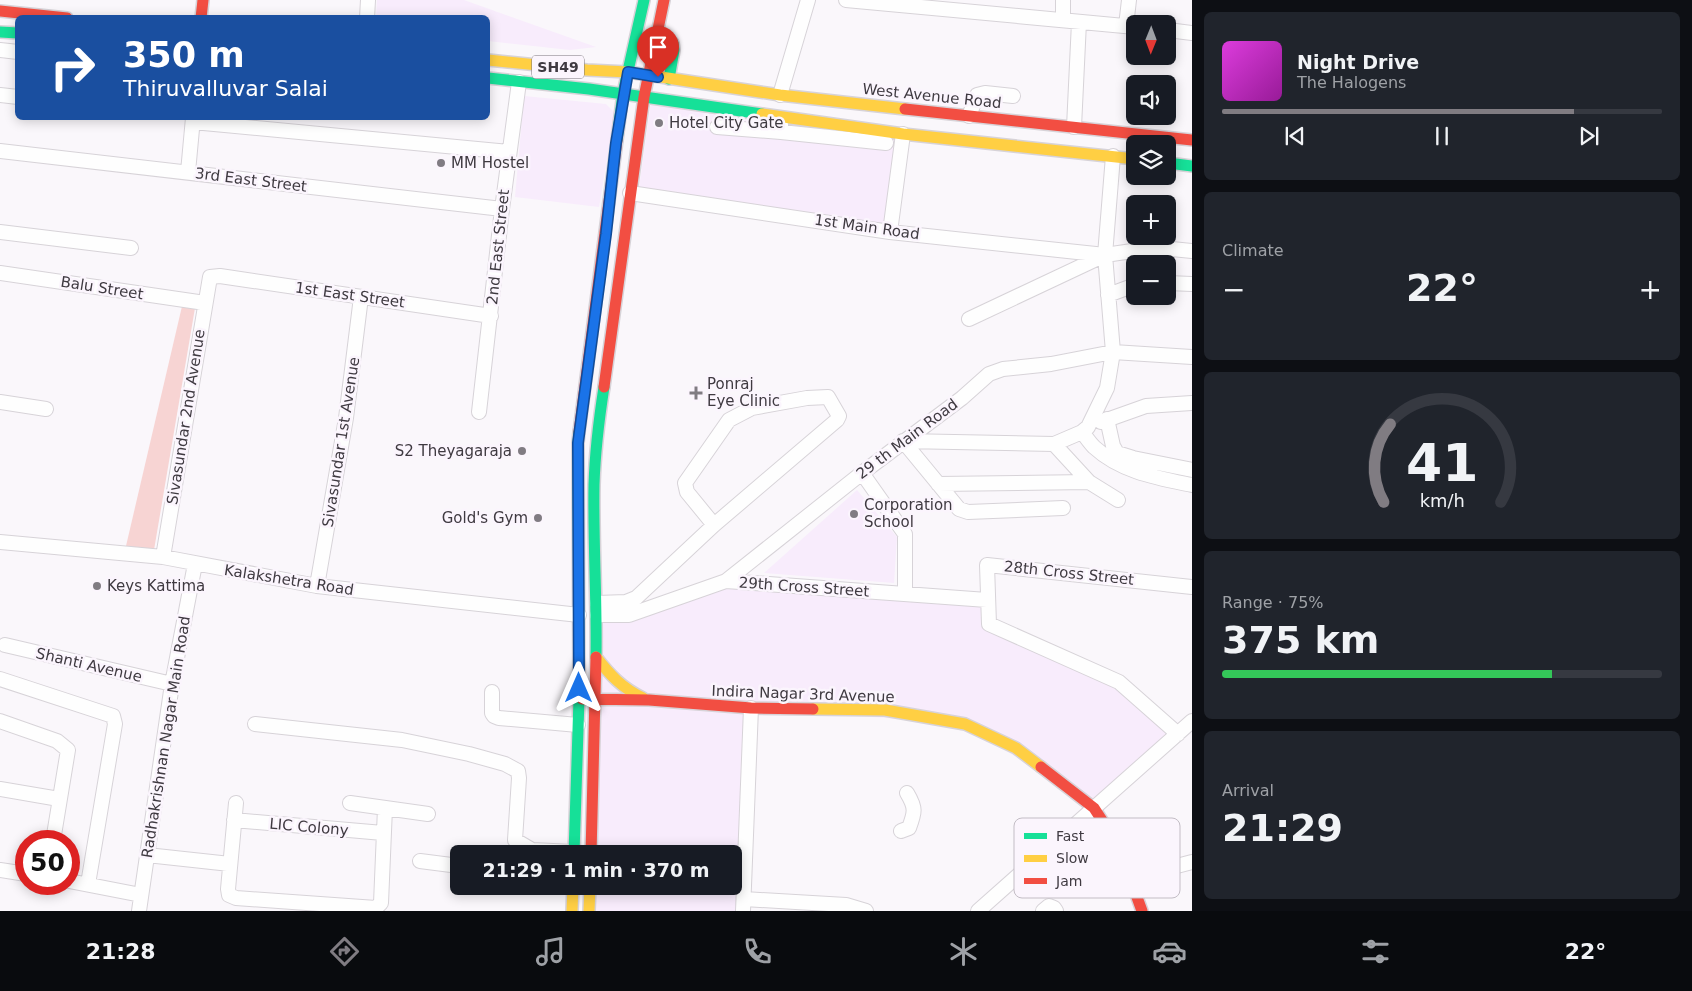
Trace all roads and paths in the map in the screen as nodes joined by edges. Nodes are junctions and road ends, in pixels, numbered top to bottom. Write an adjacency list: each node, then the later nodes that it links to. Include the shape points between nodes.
1 (203, 0): 12 (main road)
2 (368, 0): 13 (street)
3 (644, 0): 26 (main road)
4 (664, 0): 22 (main road)
5 (808, 0): 33 (street)
6 (846, 0): 9 (street)
7 (1063, 0): 15 (street)
8 (1129, 0): 14 (street)
9 (877, 1): 15 (street)
10 (0, 11): 11 (main road)
11 (39, 15)
12 (201, 15)
13 (366, 15)
14 (1130, 15)
15 (1063, 20): 16 (street)
16 (1079, 22): 17 (street); 41 (street)
17 (1126, 27)
18 (1176, 31): 21 (street)
19 (0, 32): 20 (main road)
20 (15, 33)
21 (1192, 33)
22 (658, 34): 27 (main road); 29 (main road, via 672,42 674,50)
23 (0, 50): 24 (street)
24 (15, 52)
25 (490, 60): 26 (main road, SH49)
26 (628, 72): 27 (main road, SH49); 31 (main road)
27 (648, 76): 29 (main road, SH49); 34 (main road)
28 (490, 78): 30 (main road, SH49)
29 (669, 79): 33 (main road, West Avenue Road)
30 (519, 82): 31 (main road, SH49); 47 (street, 2nd East Street)
31 (623, 93): 34 (main road, SH49); 98 (main road, via 578,443)
32 (0, 95): 36 (street)
33 (780, 95): 38 (main road, West Avenue Road)
34 (644, 96): 37 (main road, SH49); 53 (main road)
35 (1013, 96): 38 (street, via 977,95)
36 (15, 97)
37 (781, 116): 42 (street); 43 (main road)
38 (969, 116): 41 (main road, West Avenue Road)
39 (193, 120): 47 (street); 52 (street)
40 (717, 127): 42 (street)
41 (1074, 127): 44 (main road, West Avenue Road)
42 (780, 132): 45 (street)
43 (903, 134): 48 (main road); 56 (street)
44 (1192, 140)
45 (886, 143)
46 (0, 151): 52 (street, 3rd East Street)
47 (509, 152): 54 (street, 2nd East Street)
48 (1113, 156): 49 (main road); 59 (street)
49 (1126, 158)
50 (1176, 164): 51 (main road)
51 (1192, 166)
52 (188, 172): 54 (street, 3rd East Street)
53 (630, 193): 56 (street, 1st Main Road); 96 (main road, via 598,430 594,485)
54 (502, 209): 68 (street, 2nd East Street)
55 (0, 232): 57 (street)
56 (890, 232): 59 (street, 1st Main Road)
57 (131, 248)
58 (1192, 251): 59 (street, via 1156,249)
59 (1105, 255): 65 (street); 69 (street)
60 (0, 273): 67 (street, Balu Street)
61 (210, 277): 66 (street, 1st East Street); 67 (street, Sivasundar 2nd Avenue)
62 (1176, 283): 63 (street)
63 (1192, 284)
64 (1126, 288): 65 (street)
65 (1108, 295): 70 (street)
66 (361, 297): 68 (street, 1st East Street); 92 (street, Sivasundar 1st Avenue, via 346,418)
67 (204, 303): 89 (street, Sivasundar 2nd Avenue)
68 (491, 316): 75 (street, 2nd East Street)
69 (969, 319)
70 (1113, 352): 71 (street, 29 th Main Road); 77 (street, via 1107,388); 78 (street, 29 th Main Road, via 989,374)
71 (1192, 357)
72 (0, 402): 74 (street)
73 (1192, 403): 76 (street, via 1146,406)
74 (46, 409)
75 (479, 412)
76 (1107, 419): 77 (street); 80 (street, via 1117,453)
77 (1085, 429): 79 (street); 84 (street, via 1095,448 1118,463 1139,473)
78 (903, 441): 79 (street); 81 (street, 29 th Main Road); 83 (street)
79 (1054, 444): 82 (street)
80 (1192, 470)
81 (862, 473): 91 (street, 29 th Main Road); 94 (street, via 905,534)
82 (1089, 482): 83 (street); 85 (street)
83 (938, 484): 86 (street, via 958,509 968,512)
84 (1192, 486)
85 (1118, 500)
86 (1063, 508)
87 (714, 524): 87 (street, via 837,420 839,416 828,397 752,408 729,420 685,483 687,492); 97 (street, via 636,598)
88 (0, 542): 89 (street, Kalakshetra Road)
89 (163, 557): 90 (street, Kalakshetra Road)
90 (195, 564): 92 (street, Kalakshetra Road); 102 (street, Radhakrishnan Nagar Main Road)
91 (726, 581): 94 (street, 29th Cross Street); 97 (street, 29th Cross Street, via 629,614)
92 (317, 586): 98 (street, Kalakshetra Road)
93 (1192, 587): 95 (street, 28th Cross Street, via 987,564)
94 (905, 593): 95 (street, 29th Cross Street)
95 (987, 600): 112 (street, 28th Cross Street, via 989,624 1119,682)
96 (597, 608): 97 (street); 100 (main road)
97 (618, 609)
98 (579, 615): 104 (main road)
99 (5, 645): 102 (street, Shanti Avenue)
100 (596, 657): 105 (main road); 106 (main road, via 626,690)
101 (0, 679): 138 (street, via 105,712 115,719)
102 (172, 684): 130 (street, Radhakrishnan Nagar Main Road)
103 (492, 692): 111 (street, via 492,713 499,718)
104 (579, 699): 105 (main road, Indira Nagar 3rd Avenue); 111 (main road)
105 (595, 699): 106 (main road, Indira Nagar 3rd Avenue); 129 (main road)
106 (649, 700): 107 (main road, Indira Nagar 3rd Avenue)
107 (751, 708): 119 (main road, Indira Nagar 3rd Avenue, via 885,710 965,724 1016,748); 143 (street)
108 (0, 721): 115 (street, via 57,741 68,750)
109 (1192, 721): 112 (street)
110 (255, 724): 127 (street, via 402,740 505,764 518,771 514,840)
111 (578, 725): 128 (main road)
112 (1178, 734): 119 (street)
113 (0, 789): 115 (street)
114 (908, 793): 125 (street, via 915,806 913,818 909,828)
115 (59, 799): 124 (street)
116 (236, 803): 123 (street)
117 (350, 803): 118 (street)
118 (385, 808): 120 (street); 126 (street)
119 (1094, 808): 121 (street); 122 (main road, Indira Nagar 3rd Avenue)
120 (428, 814)
121 (1083, 818)
122 (1101, 818)
123 (234, 820): 126 (street, LIC Colony); 132 (street)
124 (55, 830)
125 (901, 831)
126 (383, 833): 132 (street, via 380,906 376,908 232,897 228,889)
127 (523, 845)
128 (574, 845)
129 (591, 845)
130 (147, 855): 132 (street); 139 (street, Radhakrishnan Nagar Main Road)
131 (420, 861): 133 (street)
132 (230, 864)
133 (450, 865)
134 (0, 870): 135 (street)
135 (15, 872)
136 (1014, 879): 148 (street)
137 (80, 883): 138 (street)
138 (88, 884): 139 (street)
139 (141, 894): 144 (street, Radhakrishnan Nagar Main Road)
140 (572, 895): 145 (main road)
141 (590, 895): 146 (main road)
142 (1138, 898): 151 (main road, Indira Nagar 3rd Avenue)
143 (744, 905): 147 (street, via 846,905)
144 (139, 911)
145 (572, 911)
146 (589, 911)
147 (866, 911)
148 (978, 911)
149 (1043, 911): 150 (street, via 1049,906)
150 (1056, 911)
151 (1142, 911)

